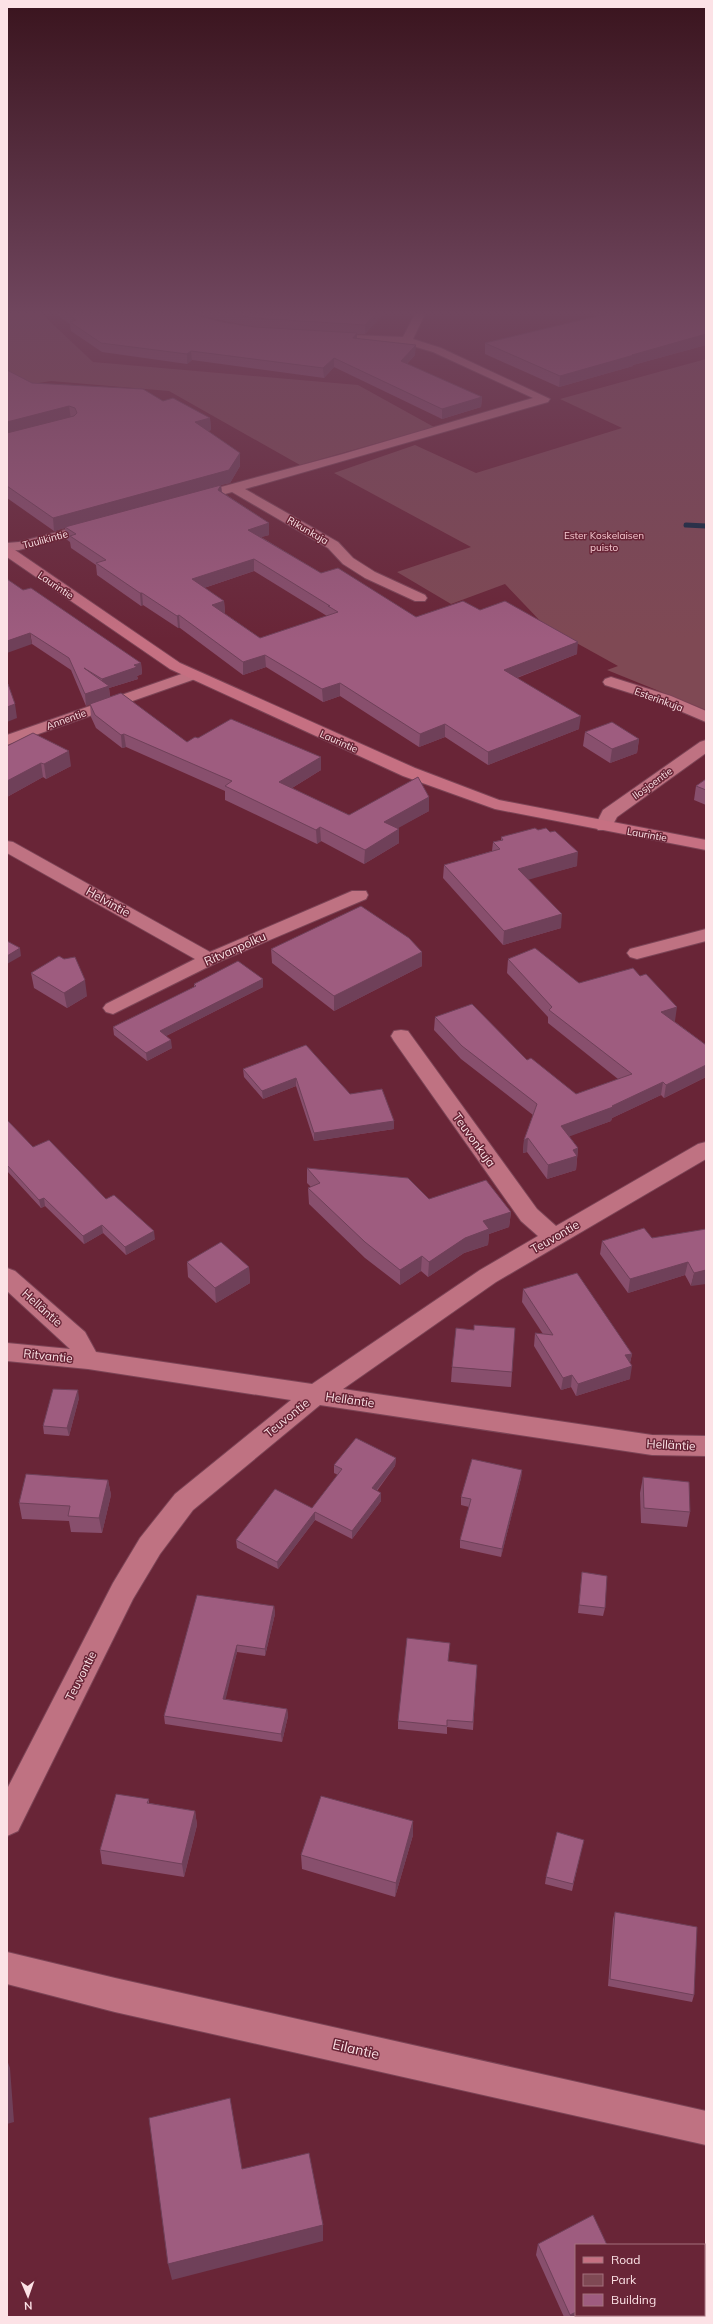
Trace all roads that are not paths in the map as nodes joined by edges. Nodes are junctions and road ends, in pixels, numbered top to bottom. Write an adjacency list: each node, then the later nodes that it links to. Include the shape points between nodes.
1 (462, 422): 2 (street)
2 (234, 488): 3 (street); 7 (street, Rikunkuja, via 333,545 348,561)
3 (181, 502)
4 (106, 523): 5 (street, Tuulikintie)
5 (7, 547)
6 (7, 551): 8 (street, Laurintie)
7 (420, 598)
8 (193, 676): 11 (street, Annentie); 13 (street, Laurintie, via 408,772 495,804)
9 (610, 682): 10 (street, Esterinkuja, via 665,699)
10 (706, 717)
11 (7, 740)
12 (706, 745): 13 (street, Ilosjoentie, via 609,814)
13 (604, 826): 14 (street, Laurintie)
14 (706, 845)
15 (7, 846): 19 (street, Helvintie)
16 (359, 894): 19 (street, Ritvanpolku)
17 (706, 936): 18 (street)
18 (637, 953)
19 (209, 959): 20 (street, Ritvanpolku)
20 (113, 1008)
21 (400, 1036): 23 (street, Teuvonkuja, via 529,1215)
22 (706, 1149): 23 (street, Teuvontie)
23 (555, 1238): 27 (street, Teuvontie, via 488,1276)
24 (7, 1277): 26 (street, Helläntie, via 76,1338)
25 (7, 1352): 26 (street, Ritvantie)
26 (88, 1360): 27 (street, Helläntie)
27 (315, 1395): 28 (street, Helläntie, via 652,1445); 29 (street, Teuvontie, via 184,1502 150,1546 123,1592)
28 (706, 1446)
29 (7, 1821)
30 (7, 1968): 31 (street, Eilantie, via 123,1997)
31 (706, 2128)

